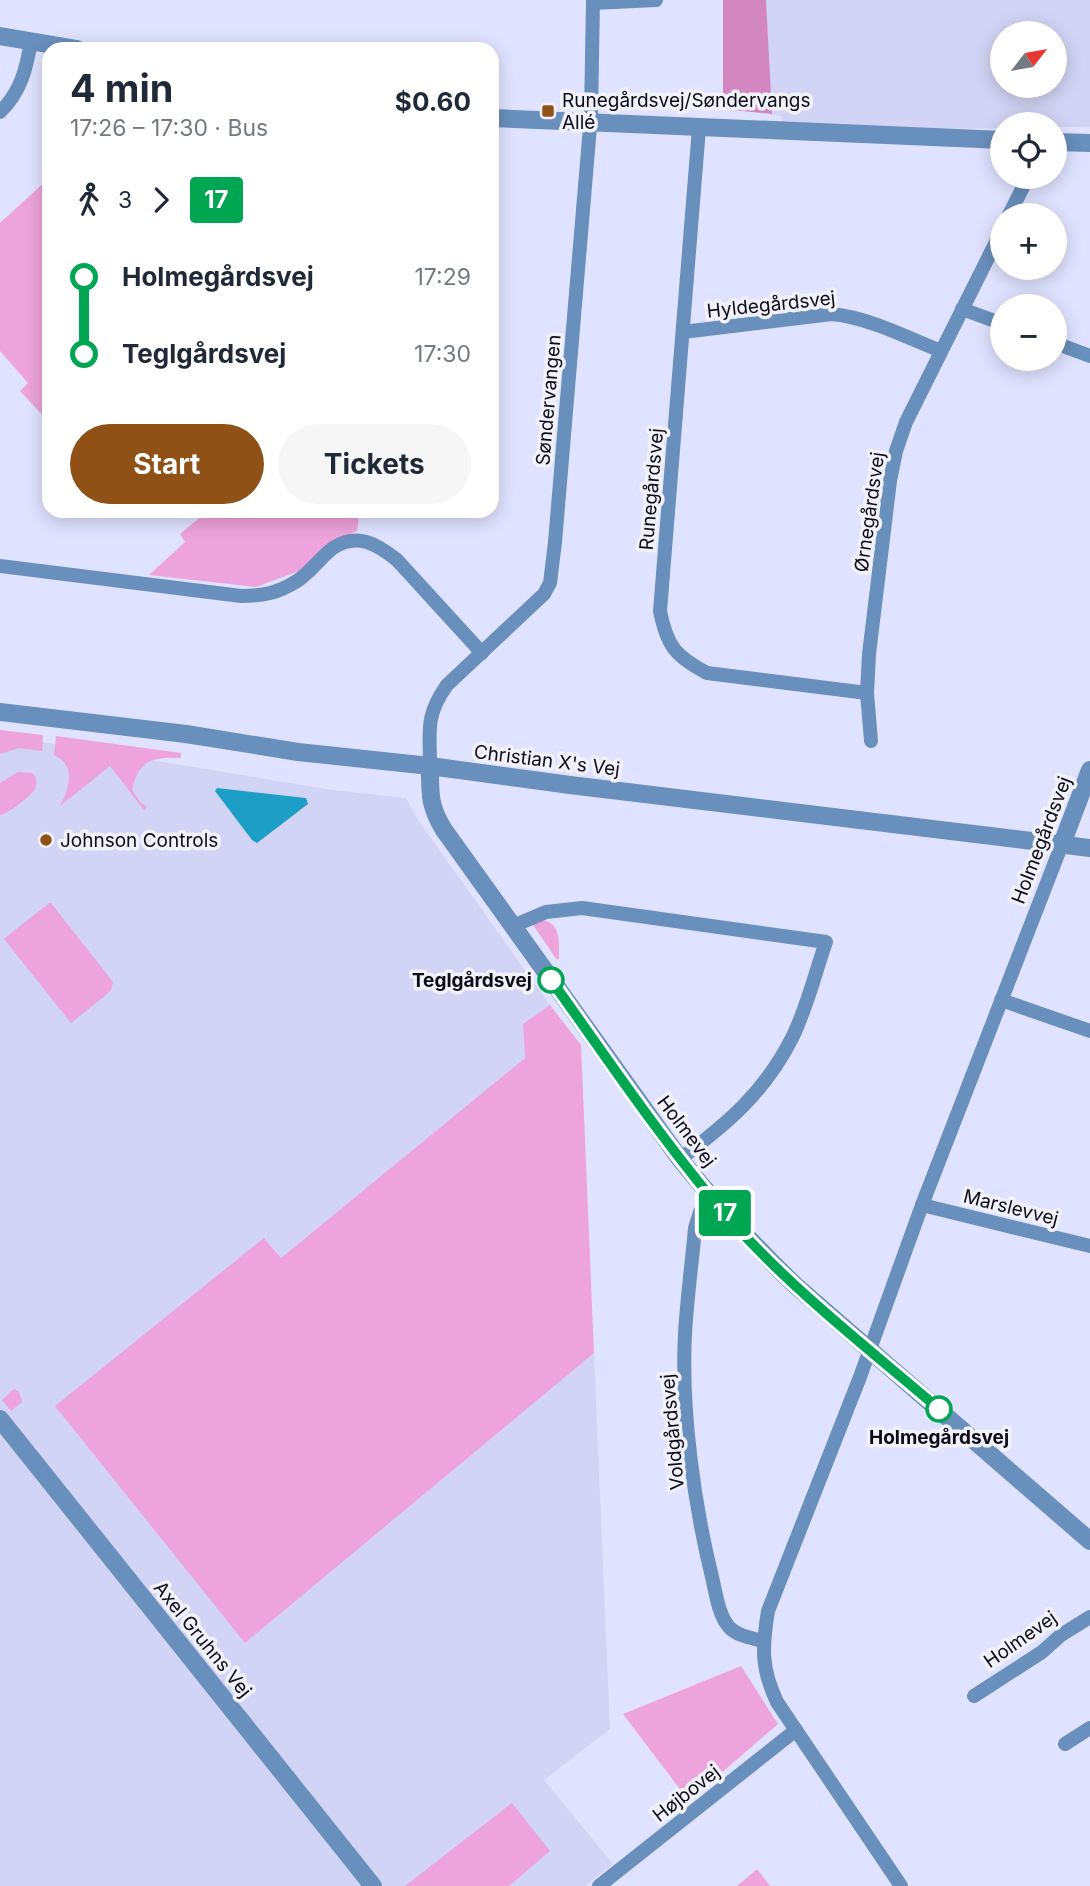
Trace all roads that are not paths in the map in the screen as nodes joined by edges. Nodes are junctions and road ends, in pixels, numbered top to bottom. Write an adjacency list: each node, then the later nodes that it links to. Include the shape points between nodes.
1 (656, 0): 2 (street)
2 (593, 2): 8 (street, Søndervangen)
3 (0, 36): 4 (street)
4 (31, 40): 5 (street); 6 (street, via 18,89)
5 (42, 42)
6 (0, 112)
7 (499, 118): 8 (street)
8 (591, 122): 9 (street); 21 (street, Søndervangen, via 550,583)
9 (699, 128): 10 (street); 16 (street, Runegårdsvej)
10 (990, 139)
11 (1067, 142): 12 (street)
12 (1090, 143)
13 (990, 254): 14 (street, Ørnegårdsvej)
14 (962, 309): 15 (street); 18 (street, Ørnegårdsvej)
15 (990, 319)
16 (683, 332): 18 (street, Hyldegårdsvej, via 832,314 863,320); 22 (street, Runegårdsvej, via 660,611 673,650 707,673)
17 (1067, 347): 19 (street)
18 (941, 351): 22 (street, Ørnegårdsvej, via 896,452)
19 (1090, 356)
20 (0, 566): 21 (street, via 264,596 298,581 334,548 366,540 397,560)
21 (482, 653): 25 (street, Søndervangen, via 436,700 430,723)
22 (867, 693): 24 (street, Ørnegårdsvej)
23 (0, 712): 25 (street, Christian X's Vej)
24 (871, 741)
25 (430, 766): 27 (street, Christian X's Vej); 29 (street, Holmevej, via 435,815)
26 (1090, 770): 27 (street, Holmegårdsvej)
27 (1062, 844): 28 (street, Christian X's Vej); 30 (street, Holmegårdsvej)
28 (1090, 848)
29 (513, 926): 32 (street, Holmevej); 32 (street, via 546,912 582,908 826,942 792,1037 766,1080 746,1105)
30 (1001, 1000): 31 (street); 34 (street, Holmegårdsvej)
31 (1090, 1031)
32 (680, 1159): 33 (street, Holmevej)
33 (713, 1200): 36 (street, Holmevej, via 779,1270); 40 (street, Voldgårdsvej, via 700,1212 695,1228 685,1336 693,1475 723,1618 730,1629)
34 (922, 1205): 35 (street, Marslevvej); 36 (street, Holmegårdsvej)
35 (1090, 1246)
36 (870, 1350): 38 (street, Holmevej); 40 (street, Holmegårdsvej, via 768,1611)
37 (0, 1419): 45 (street, Axel Gruhns Vej)
38 (1090, 1541)
39 (1090, 1617): 41 (street, Holmevej)
40 (763, 1641): 43 (street, Holmegårdsvej, via 769,1685)
41 (974, 1696)
42 (1090, 1728): 44 (street)
43 (796, 1730): 46 (street, Højbovej); 47 (street, Holmegårdsvej)
44 (1065, 1744)
45 (373, 1886)
46 (599, 1886)
47 (901, 1886)

